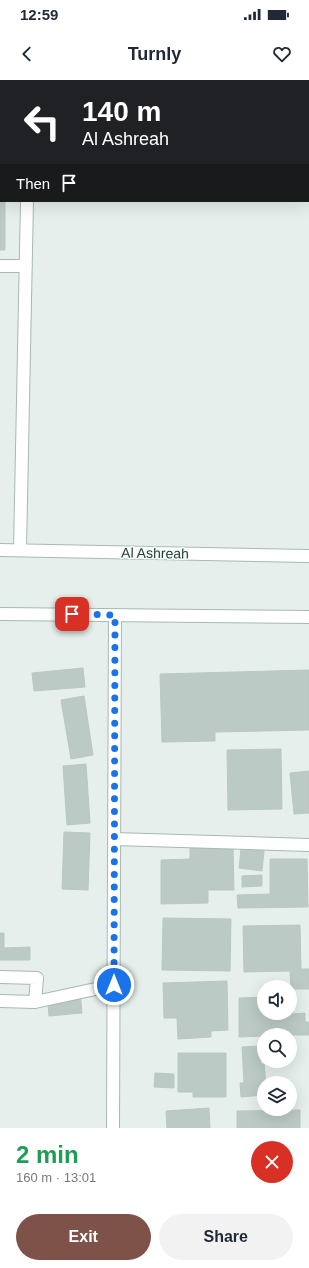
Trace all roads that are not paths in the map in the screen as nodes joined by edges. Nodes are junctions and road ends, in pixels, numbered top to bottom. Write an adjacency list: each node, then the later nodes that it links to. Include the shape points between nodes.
1 (27, 202): 3 (street)
2 (0, 266): 3 (street)
3 (26, 266): 5 (street)
4 (0, 550): 5 (street, Al Ashreah)
5 (20, 550): 6 (street, Al Ashreah)
6 (309, 556)
7 (0, 614): 8 (street)
8 (115, 615): 9 (street); 10 (street)
9 (309, 617)
10 (114, 839): 11 (street); 13 (street)
11 (309, 845)
12 (0, 977): 15 (street, via 37,978)
13 (114, 985): 15 (street); 16 (street)
14 (0, 1001): 15 (street)
15 (35, 1002)
16 (114, 1128)

